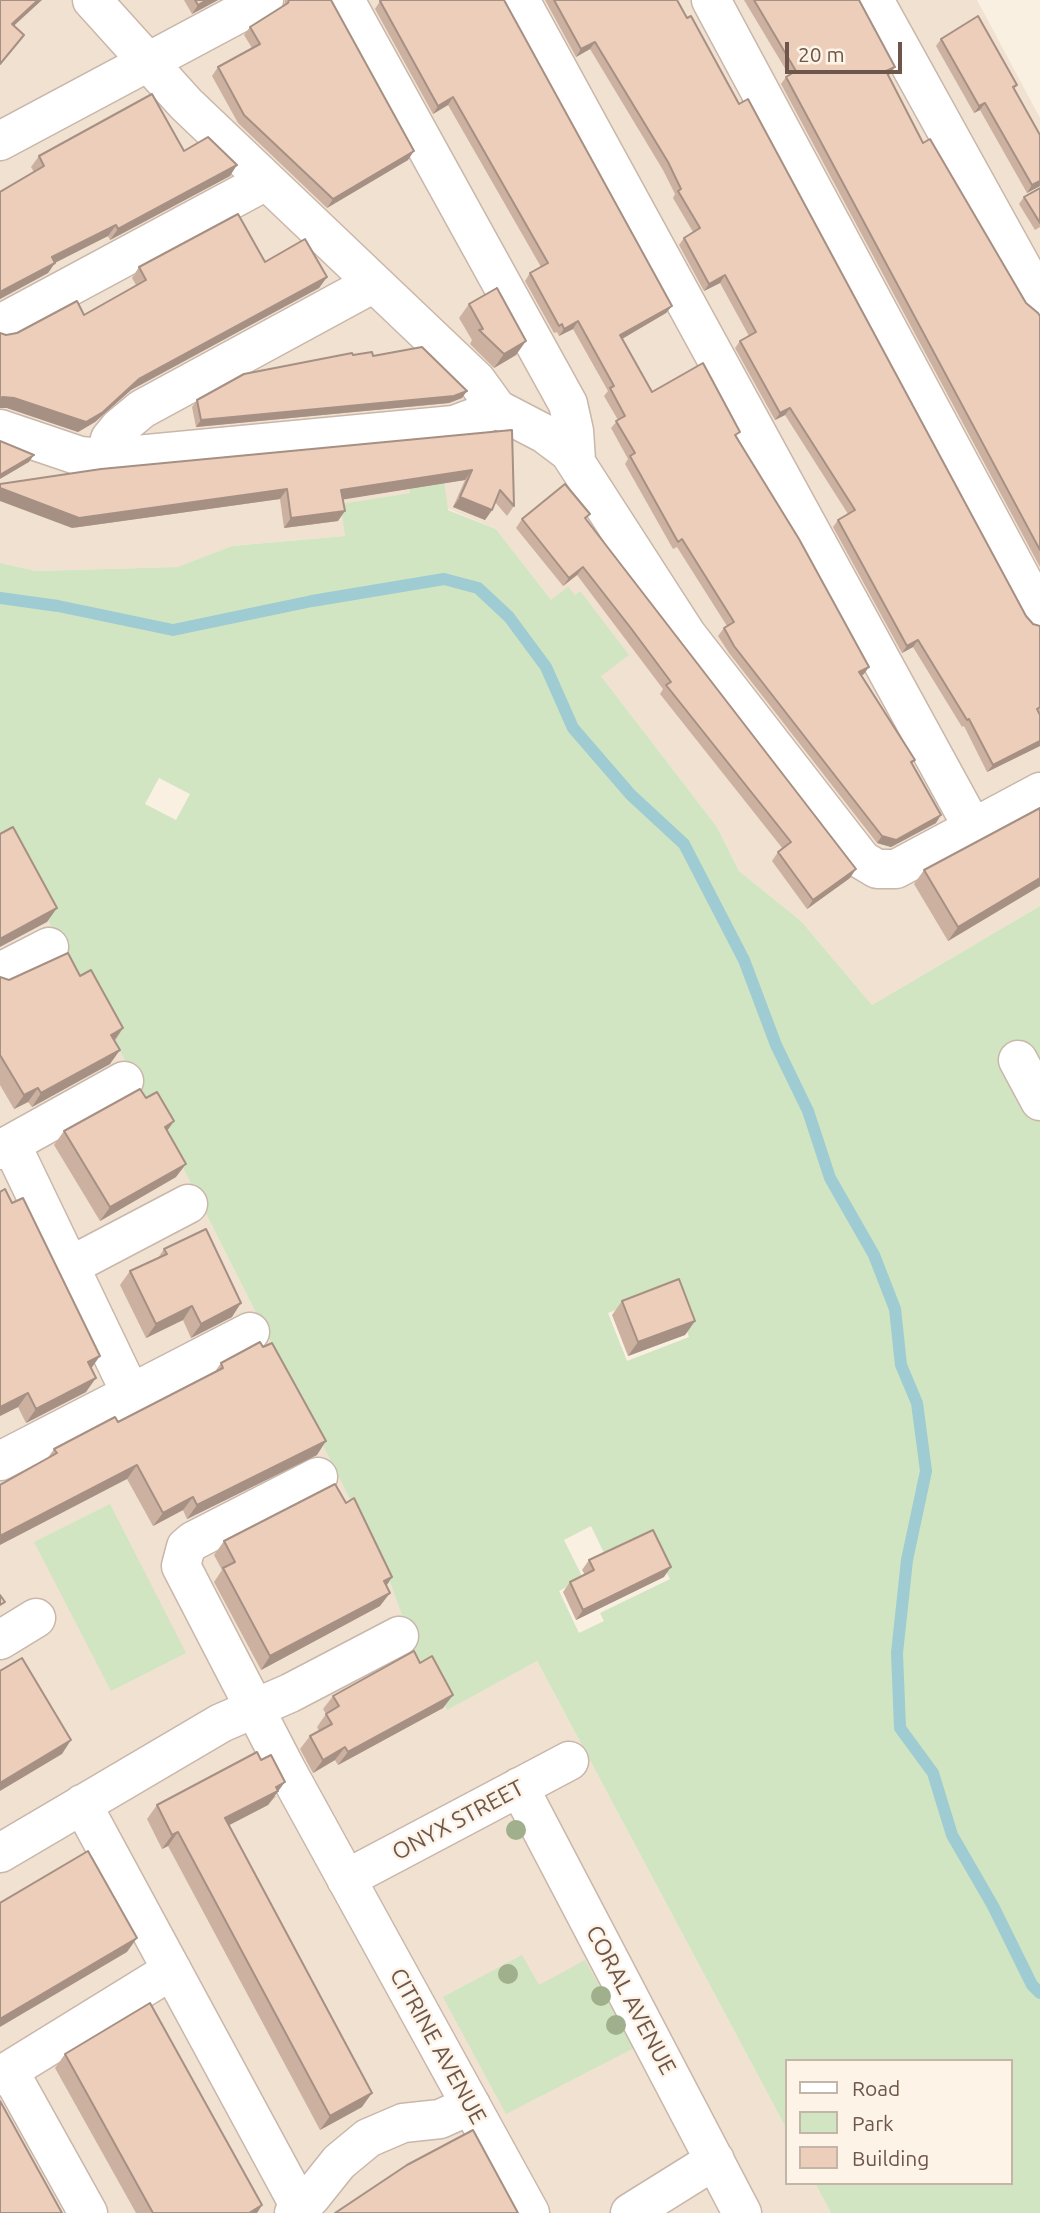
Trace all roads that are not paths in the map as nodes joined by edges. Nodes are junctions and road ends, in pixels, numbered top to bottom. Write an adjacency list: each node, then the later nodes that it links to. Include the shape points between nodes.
1 (92, 0): 7 (street)
2 (264, 0): 7 (street)
3 (345, 0): 16 (street, via 568,404)
4 (520, 0): 19 (street)
5 (711, 0): 17 (street)
6 (874, 0): 11 (street)
7 (148, 62): 8 (street); 9 (street)
8 (0, 140)
9 (266, 181): 10 (street); 12 (street)
10 (374, 283): 13 (street, via 476,380); 15 (street, via 142,409 110,439)
11 (1040, 300)
12 (0, 324)
13 (497, 409): 15 (street, via 454,425); 16 (street, via 545,434)
14 (0, 429): 15 (street, via 80,456)
15 (105, 458)
16 (576, 460): 19 (street, via 687,635 862,860 877,869 896,869)
17 (1040, 613)
18 (1040, 792): 19 (street)
19 (973, 828)
20 (49, 947): 21 (street)
21 (0, 972)
22 (1017, 1060): 24 (street)
23 (124, 1081): 25 (street)
24 (1040, 1101)
25 (6, 1147): 27 (street)
26 (188, 1204): 27 (street)
27 (70, 1266): 29 (street)
28 (250, 1332): 29 (street)
29 (131, 1394): 30 (street)
30 (1, 1459)
31 (318, 1476): 35 (street, CITRINE AVENUE, via 193,1541 182,1556 185,1576)
32 (36, 1618): 34 (street)
33 (399, 1636): 35 (street)
34 (0, 1640)
35 (254, 1710): 38 (street, via 213,1728); 40 (street, CITRINE AVENUE)
36 (569, 1761): 37 (street, ONYX STREET)
37 (520, 1787): 40 (street, ONYX STREET); 44 (street, CORAL AVENUE)
38 (82, 1804): 39 (street); 41 (street)
39 (0, 1853)
40 (346, 1879): 43 (street, CITRINE AVENUE)
41 (172, 1970): 42 (street); 45 (street)
42 (4, 2073): 46 (street)
43 (471, 2105): 45 (street, via 440,2119 403,2123 368,2138 339,2162); 47 (street, CITRINE AVENUE)
44 (715, 2160): 48 (street); 49 (street, CORAL AVENUE)
45 (297, 2210)
46 (88, 2213)
47 (530, 2213)
48 (630, 2213)
49 (742, 2213)

